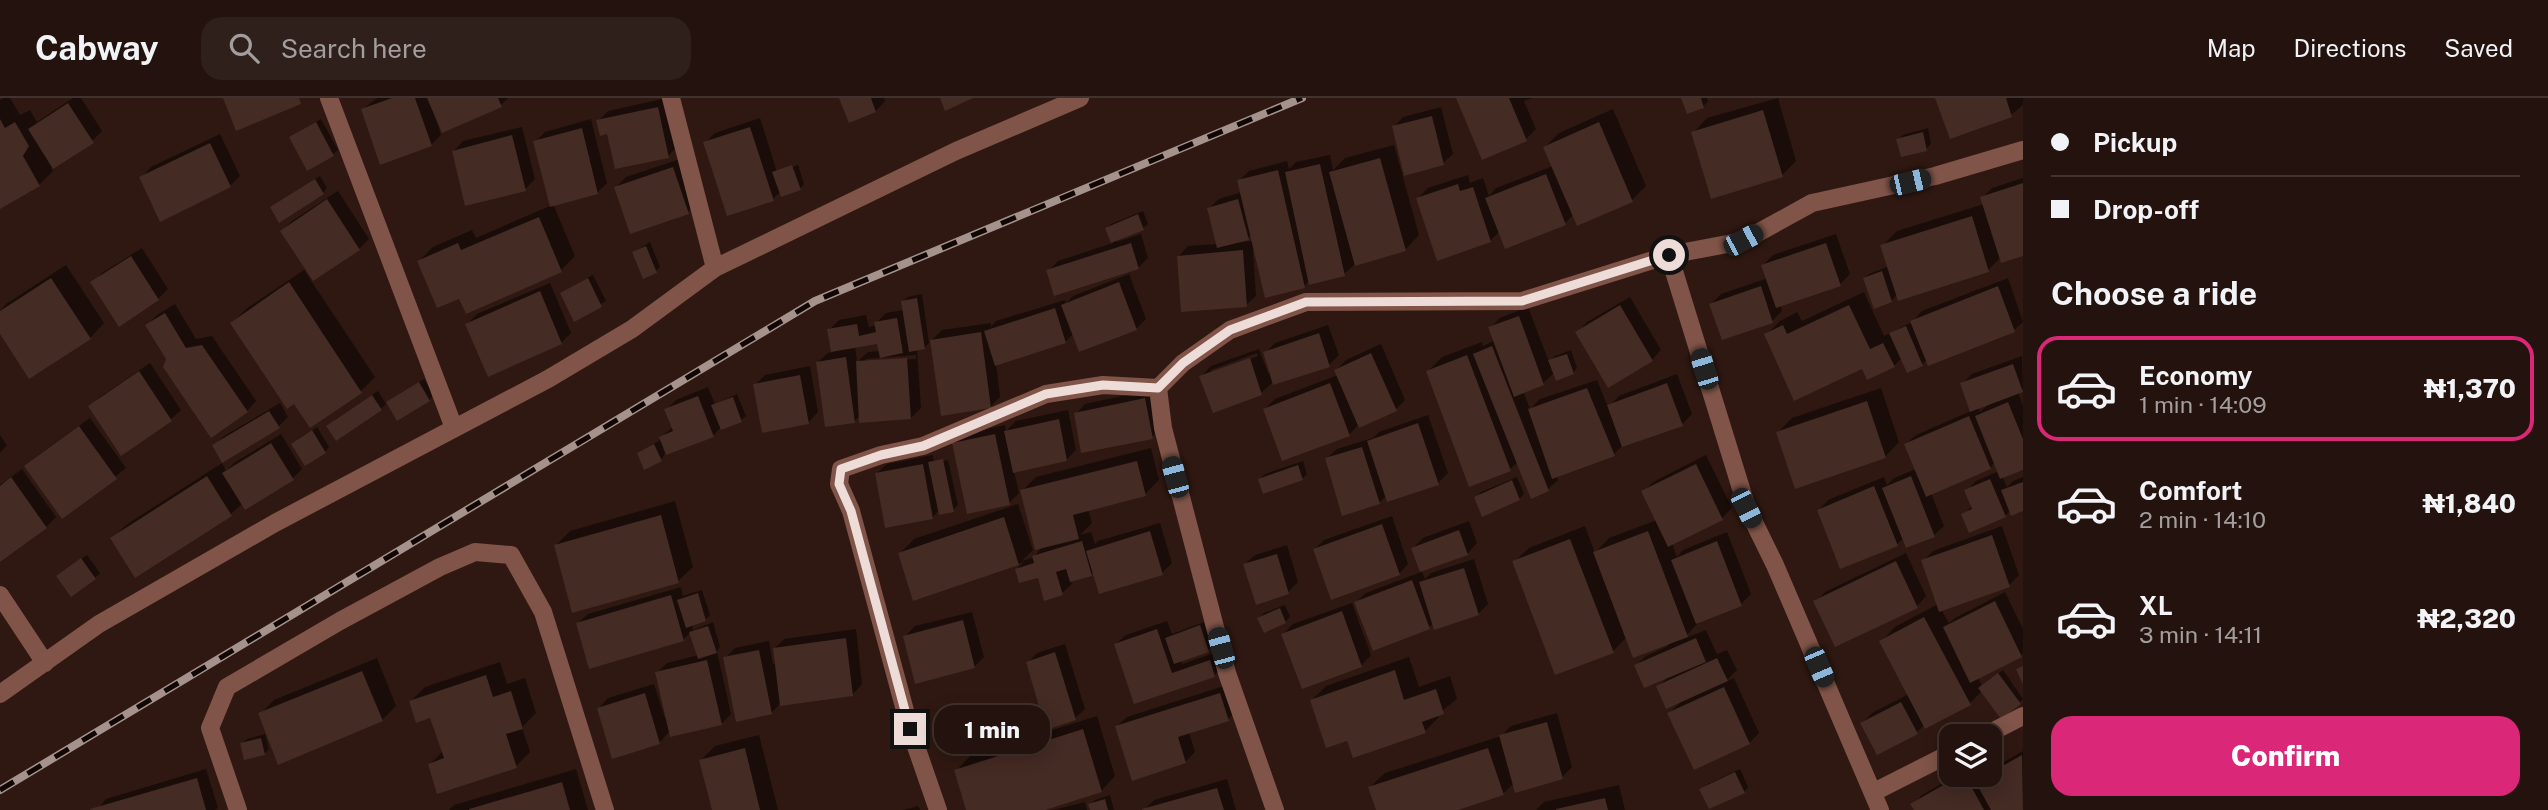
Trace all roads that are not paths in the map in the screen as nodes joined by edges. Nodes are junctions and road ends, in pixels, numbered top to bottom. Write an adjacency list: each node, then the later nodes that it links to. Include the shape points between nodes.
1 (329, 98): 8 (street)
2 (671, 98): 6 (street)
3 (1080, 98): 6 (street, via 956,151)
4 (2023, 150): 5 (street, via 1812,204 1743,240)
5 (1669, 255): 7 (street, via 1522,301 1306,302 1230,330 1183,363); 15 (street, via 1746,508)
6 (715, 268): 8 (street, via 632,329)
7 (1158, 388): 18 (street, via 1103,385 1046,394 923,446 841,469 839,484 851,511 910,729); 19 (street, via 1163,428 1227,673)
8 (454, 428): 10 (street, via 240,543 99,624)
9 (0, 595): 10 (street)
10 (44, 663): 11 (street)
11 (0, 694)
12 (2023, 716): 13 (street)
13 (2002, 727)
14 (1939, 758): 15 (street)
15 (1874, 792): 20 (street)
16 (238, 810): 17 (street, via 210,728 227,687 340,621 475,552 511,555 543,612)
17 (606, 810)
18 (937, 810)
19 (1275, 810)
20 (1880, 810)

